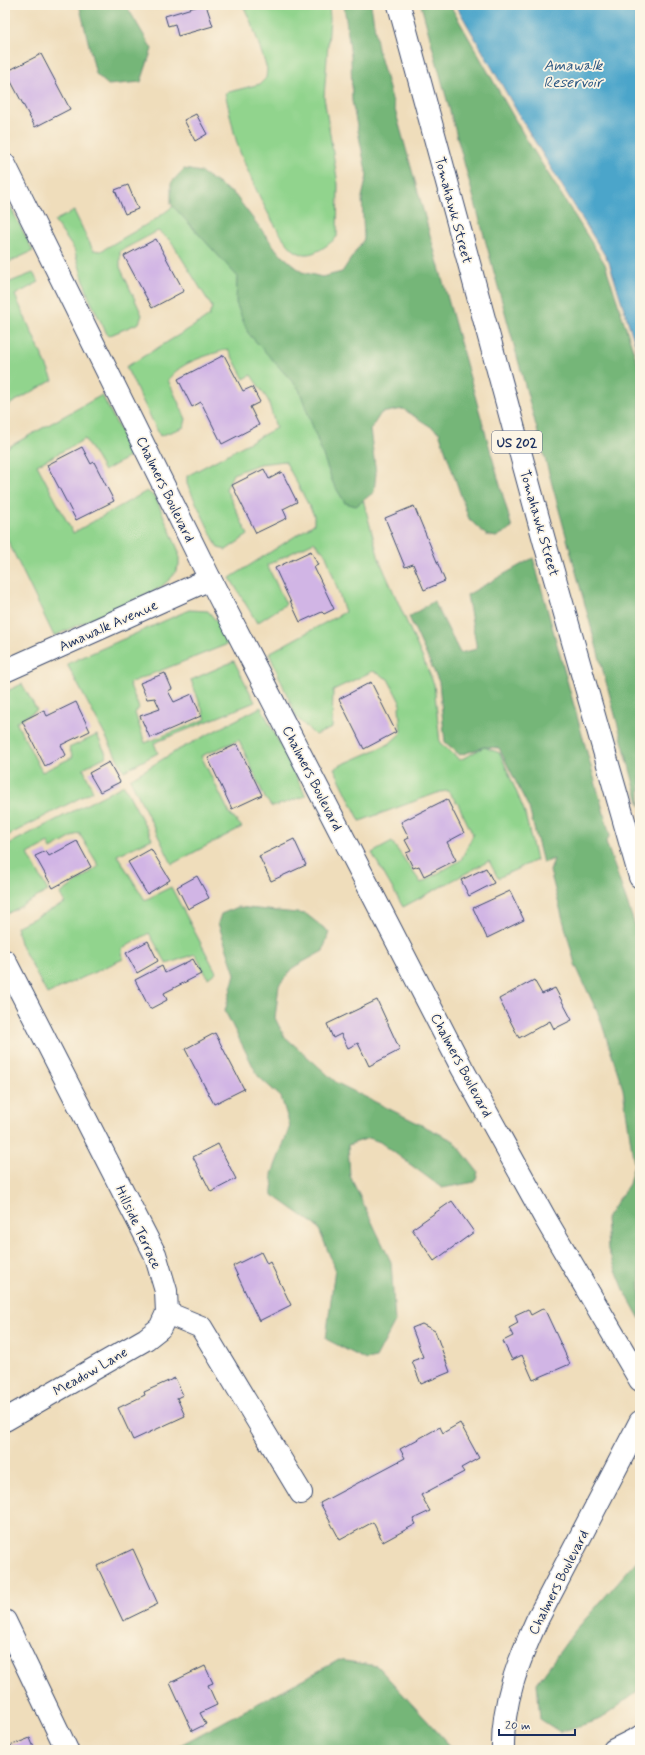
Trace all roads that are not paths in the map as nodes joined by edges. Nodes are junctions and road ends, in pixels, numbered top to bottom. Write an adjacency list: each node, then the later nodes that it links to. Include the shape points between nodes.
1 (399, 5): 5 (main road, Tomahawk Street / US 202, via 540,524)
2 (5, 165): 3 (main road, Chalmers Boulevard)
3 (210, 579): 4 (main road, Amawalk Avenue); 8 (main road, Chalmers Boulevard, via 462,1068)
4 (5, 671)
5 (640, 877)
6 (5, 961): 7 (main road, Hillside Terrace, via 155,1254 166,1291)
7 (167, 1313): 9 (main road, Meadow Lane, via 160,1328 146,1339); 11 (main road, via 201,1327)
8 (640, 1380)
9 (5, 1420)
10 (640, 1422): 15 (main road, Chalmers Boulevard, via 523,1651 511,1685 504,1720)
11 (301, 1493)
12 (5, 1621): 14 (main road)
13 (640, 1737): 16 (main road)
14 (67, 1750)
15 (503, 1750)
16 (614, 1750)

